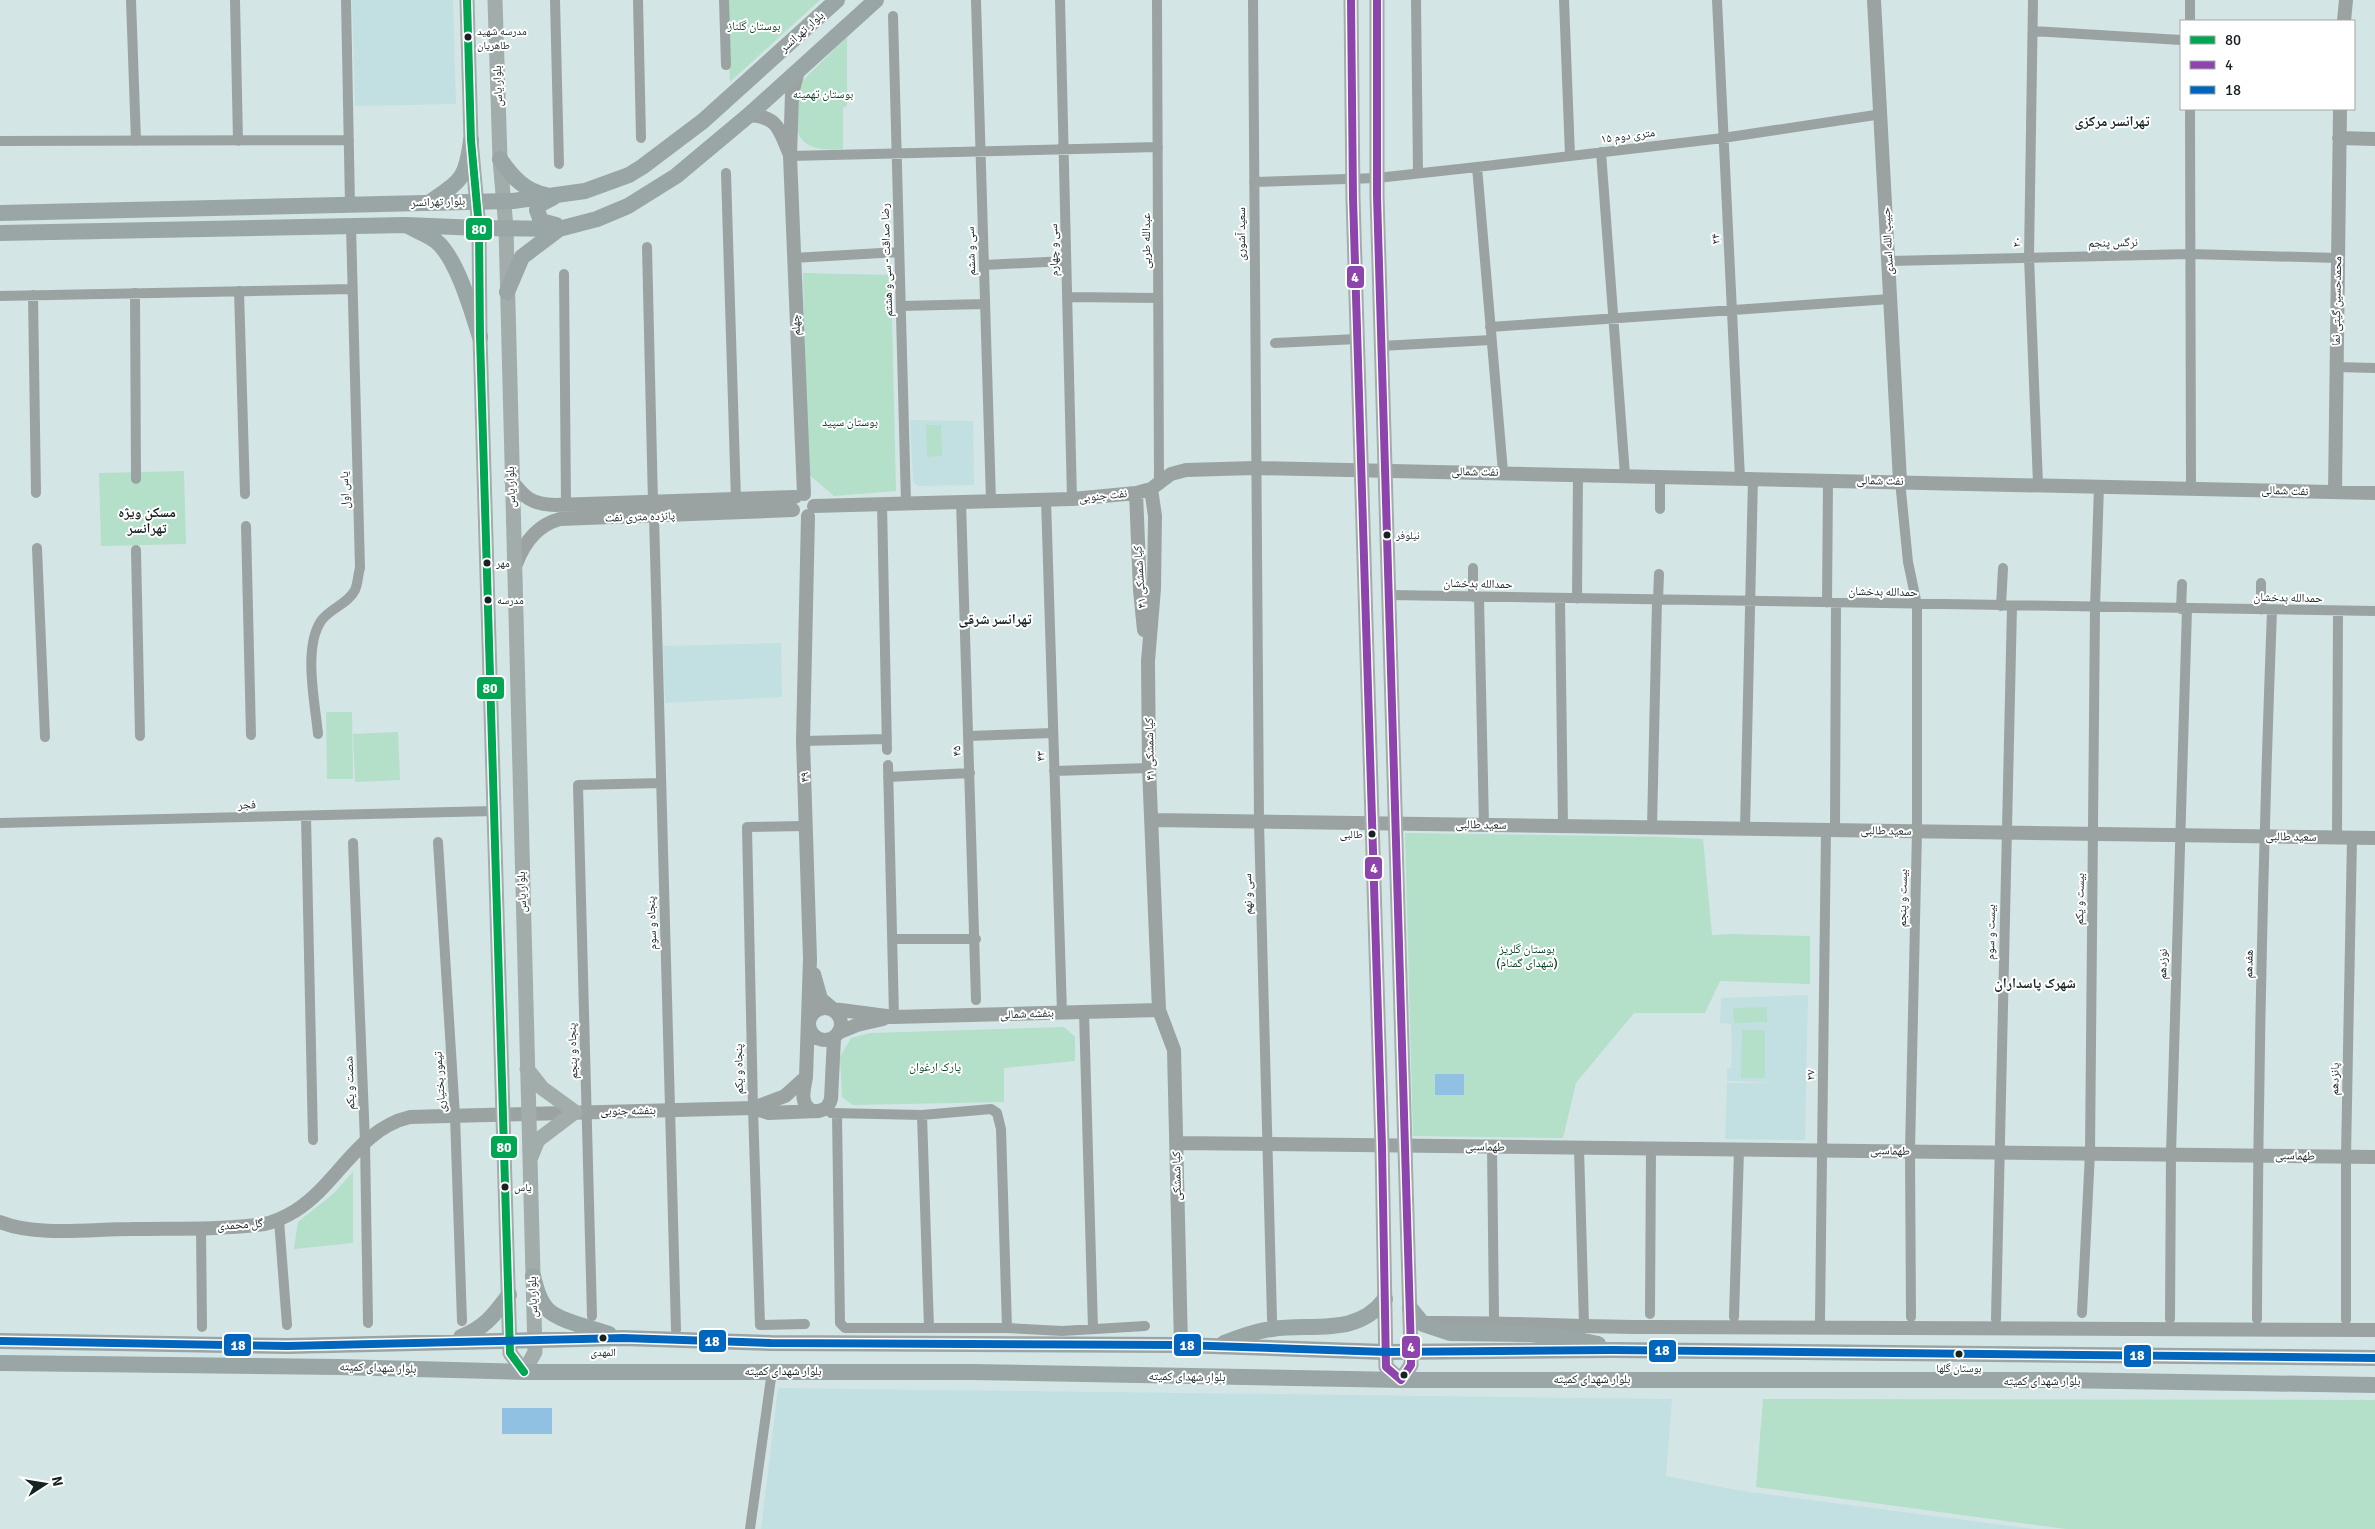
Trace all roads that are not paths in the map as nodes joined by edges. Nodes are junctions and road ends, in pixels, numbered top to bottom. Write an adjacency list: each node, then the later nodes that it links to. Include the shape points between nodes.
1 (131, 0): 42 (street)
2 (235, 0): 43 (street)
3 (346, 0): 39 (street)
4 (467, 0): 40 (main road, بلوار یاس)
5 (495, 0): 51 (main road, بلوار یاس)
6 (555, 0): 52 (street)
7 (638, 0): 35 (street)
8 (724, 0): 29 (street)
9 (837, 0): 59 (main road, بلوار تهرانسر, via 656,158 629,175 585,191)
10 (876, 0): 30 (main road, بلوار تهرانسر)
11 (976, 0): 46 (street, سی و ششم)
12 (1060, 0): 45 (street, سی و چهارم)
13 (1156, 0): 44 (street, عبدالله طربی)
14 (1253, 0): 58 (street, سعید آشوری)
15 (1351, 0): 57 (main road)
16 (1377, 0): 56 (main road)
17 (1416, 0): 55 (street)
18 (1564, 0): 50 (street)
19 (1717, 0): 36 (street, ۲۴)
20 (1874, 0): 33 (street, حبیب الله اسدی)
21 (2033, 0): 27 (street, ۲۰)
22 (2190, 0): 25 (street)
23 (2346, 0): 26 (street)
24 (893, 16): 48 (street, رضا صداقت - سی و هشتم)
25 (2190, 20)
26 (2344, 20)
27 (2033, 31): 28 (street); 74 (street, ۲۰)
28 (2180, 40)
29 (726, 65)
30 (798, 71): 34 (main road, بلوار تهرانسر); 49 (street, چهلم, via 792,94)
31 (2190, 110): 73 (street)
32 (2340, 110): 37 (street, محمدحسین گیتی نما)
33 (1882, 114): 36 (street, ۱۵ متری دوم); 78 (street, حبیب الله اسدی)
34 (749, 115): 49 (street, via 771,119 777,125); 67 (main road, بلوار تهرانسر, via 662,186 628,206 597,219)
35 (641, 138)
36 (1724, 138): 47 (street, ۱۵ متری دوم); 92 (street, ۲۴)
37 (2339, 138): 38 (street); 76 (street, محمدحسین گیتی نما)
38 (2375, 139)
39 (349, 140): 43 (street); 63 (street)
40 (471, 140): 60 (main road, بلوار یاس); 62 (main road, via 468,167 463,176)
41 (0, 141): 42 (street)
42 (136, 141): 43 (street)
43 (238, 141)
44 (1158, 148): 45 (street); 88 (street, عبدالله طربی)
45 (1064, 150): 46 (street); 77 (street, سی و چهارم)
46 (980, 151): 48 (street); 79 (street, سی و ششم)
47 (1600, 152): 50 (street, ۱۵ متری دوم); 93 (street)
48 (896, 153): 49 (street); 72 (street, رضا صداقت - سی و هشتم)
49 (790, 156): 75 (street, چهلم)
50 (1570, 156): 53 (street, ۱۵ متری دوم)
51 (500, 159): 59 (main road, via 529,190); 61 (main road, بلوار یاس)
52 (559, 164)
53 (1477, 167): 55 (street, ۱۵ متری دوم); 94 (street)
54 (726, 173): 129 (street)
55 (1418, 173): 56 (street, ۱۵ متری دوم)
56 (1377, 178): 57 (street, ۱۵ متری دوم); 99 (main road)
57 (1352, 179): 58 (street, ۱۵ متری دوم); 96 (main road)
58 (1254, 182): 102 (street, سعید آشوری)
59 (556, 196): 61 (main road, بلوار تهرانسر); 67 (main road, via 539,204 538,218 545,223)
60 (477, 201): 61 (main road, بلوار تهرانسر); 62 (main road, بلوار تهرانسر); 68 (main road, بلوار یاس)
61 (502, 201): 69 (main road, بلوار یاس)
62 (429, 203): 63 (main road, بلوار تهرانسر)
63 (350, 205): 64 (main road, بلوار تهرانسر)
64 (0, 213)
65 (406, 225): 66 (main road, بلوار تهرانسر); 68 (main road, بلوار تهرانسر); 95 (main road, via 437,242 463,285)
66 (351, 226): 70 (main road, بلوار تهرانسر); 81 (street, یاس اول)
67 (565, 227): 69 (main road, بلوار تهرانسر); 83 (main road, via 522,257)
68 (480, 228): 69 (main road, بلوار تهرانسر); 95 (main road, بلوار یاس)
69 (506, 228): 83 (main road, بلوار یاس)
70 (0, 233)
71 (647, 247): 131 (street, پنجاه و سوم)
72 (899, 252): 75 (street); 91 (street, رضا صداقت - سی و هشتم)
73 (2190, 254): 74 (street, نرگس پنجم); 76 (street, نرگس پنجم); 117 (street)
74 (2029, 257): 78 (street, نرگس پنجم); 114 (street, ۲۰)
75 (793, 258): 130 (street, چهلم)
76 (2337, 258): 100 (street, محمدحسین گیتی نما)
77 (1066, 261): 79 (street); 87 (street, سی و چهارم)
78 (1889, 261): 89 (street, حبیب الله اسدی)
79 (984, 265): 90 (street, سی و ششم)
80 (564, 274): 133 (street)
81 (352, 288): 82 (street); 160 (street, یاس اول, via 360,568 355,590 322,619 314,633 311,657)
82 (240, 291): 84 (street); 121 (street)
83 (506, 292): 111 (main road, بلوار یاس)
84 (135, 293): 85 (street); 110 (street)
85 (33, 295): 86 (street); 119 (street)
86 (0, 296)
87 (1067, 297): 88 (street); 123 (street, سی و چهارم)
88 (1158, 298): 115 (street, عبدالله طربی)
89 (1890, 299): 92 (street); 113 (street, حبیب الله اسدی)
90 (985, 304): 91 (street); 126 (street, سی و ششم)
91 (900, 306): 128 (street, رضا صداقت - سی و هشتم)
92 (1732, 310): 93 (street); 109 (street, ۲۴)
93 (1613, 318): 94 (street); 107 (street)
94 (1490, 327): 97 (street)
95 (480, 337): 174 (main road, بلوار یاس)
96 (1357, 339): 98 (street); 103 (main road)
97 (1491, 340): 99 (street); 105 (street)
98 (1275, 343)
99 (1381, 346): 104 (main road)
100 (2336, 367): 101 (street); 118 (street, محمدحسین گیتی نما)
101 (2375, 368)
102 (1255, 468): 103 (street, نفت جنوبی); 115 (street, نفت جنوبی, via 1186,470 1171,474); 178 (street, سی و نهم)
103 (1360, 469): 104 (street, نفت جنوبی); 180 (main road)
104 (1385, 470): 105 (street, نفت شمالی); 143 (main road)
105 (1503, 472): 106 (street, نفت شمالی)
106 (1578, 474): 107 (street, نفت شمالی); 146 (street)
107 (1625, 475): 108 (street, نفت شمالی)
108 (1660, 476): 109 (street, نفت شمالی); 132 (street)
109 (1746, 478): 112 (street, نفت شمالی); 148 (street, ۲۴)
110 (136, 479)
111 (511, 480): 133 (street, پانزده متری نفت, via 536,504); 139 (main road, بلوار یاس)
112 (1828, 480): 113 (street, نفت شمالی); 149 (street, ۲۷)
113 (1900, 481): 114 (street, نفت شمالی); 150 (street, بیست و پنجم, via 1908,562)
114 (2038, 484): 116 (street, نفت شمالی)
115 (1155, 485): 120 (street, نفت جنوبی); 158 (street, ۴۱ کیا شمشکی, via 1154,589)
116 (2099, 486): 117 (street, نفت شمالی); 152 (street, بیست و یکم)
117 (2191, 488): 118 (street, نفت شمالی)
118 (2336, 492): 122 (street, نفت شمالی)
119 (36, 493)
120 (1136, 493): 123 (street, نفت جنوبی); 158 (street, کیا شمشکی ۴۱, via 1140,590)
121 (245, 494)
122 (2375, 494)
123 (1072, 499): 124 (street, نفت جنوبی)
124 (1046, 500): 126 (street, نفت جنوبی); 159 (street, ۴۳)
125 (961, 501): 126 (street, نفت جنوبی); 128 (street, نفت جنوبی); 163 (street, ۴۵)
126 (991, 501)
127 (882, 503): 128 (street, نفت جنوبی); 130 (street, نفت جنوبی); 165 (street)
128 (906, 503)
129 (736, 506): 130 (street, پانزده متری نفت); 131 (street, پانزده متری نفت)
130 (802, 506): 166 (street, ۴۹, via 806,595)
131 (653, 509): 133 (street, پانزده متری نفت); 173 (street, پنجاه و سوم)
132 (1660, 509)
133 (566, 512): 139 (street, پانزده متری نفت, via 546,523 522,547)
134 (246, 526): 161 (street)
135 (37, 548): 164 (street)
136 (136, 550): 162 (street)
137 (1473, 568): 144 (street)
138 (2003, 568): 151 (street, بیست و سوم)
139 (514, 570): 175 (main road, بلوار یاس)
140 (1659, 574): 147 (street)
141 (2261, 583): 154 (street)
142 (2182, 584): 153 (street, نوزدهم)
143 (1390, 596): 144 (street, حمدالله بدخشان); 181 (main road)
144 (1476, 597): 145 (street, حمدالله بدخشان); 182 (street)
145 (1560, 598): 146 (street, حمدالله بدخشان); 184 (street)
146 (1577, 599): 147 (street, حمدالله بدخشان)
147 (1658, 600): 148 (street, حمدالله بدخشان); 185 (street)
148 (1750, 602): 149 (street, حمدالله بدخشان); 186 (street, ۲۴)
149 (1832, 603): 150 (street, حمدالله بدخشان); 187 (street, ۲۷)
150 (1917, 605): 151 (street, حمدالله بدخشان); 188 (street, بیست و پنجم)
151 (2007, 606): 152 (street, حمدالله بدخشان); 189 (street, بیست و سوم)
152 (2095, 608): 153 (street, حمدالله بدخشان); 190 (street, بیست و یکم)
153 (2184, 609): 154 (street, حمدالله بدخشان); 191 (street, نوزدهم)
154 (2261, 610): 155 (street, حمدالله بدخشان)
155 (2272, 610): 156 (street, حمدالله بدخشان); 192 (street, هفدهم)
156 (2338, 611): 157 (street, حمدالله بدخشان); 193 (street)
157 (2375, 611)
158 (1148, 661): 169 (street, ۴۱ کیا شمشکی)
159 (1053, 733): 163 (street); 170 (street, ۴۳)
160 (318, 734)
161 (251, 735)
162 (140, 736)
163 (969, 736): 171 (street, ۴۵)
164 (45, 737)
165 (887, 739): 166 (street); 167 (street)
166 (803, 741): 183 (street, ۴۹)
167 (887, 750)
168 (888, 765): 172 (street)
169 (1149, 768): 170 (street); 177 (street, ۴۱ کیا شمشکی)
170 (1054, 771): 205 (street, ۴۳)
171 (970, 773): 172 (street); 199 (street, ۴۵)
172 (888, 777): 198 (street)
173 (660, 783): 212 (street, پنجاه و سوم); 213 (street, پنجاه و پنجم, via 578,785)
174 (494, 811): 175 (main road); 176 (street, فجر); 216 (main road, بلوار یاس)
175 (520, 811): 209 (main road, بلوار یاس)
176 (306, 816): 179 (street, فجر); 220 (street)
177 (1153, 820): 178 (street); 203 (street, ۴۱ کیا شمشکی)
178 (1259, 822): 180 (street); 223 (street, سی و نهم)
179 (0, 823)
180 (1372, 824): 181 (street, سعید طالبی); 224 (main road)
181 (1396, 824): 182 (street, سعید طالبی); 225 (main road)
182 (1484, 825): 184 (street, سعید طالبی)
183 (806, 826): 200 (street, ۴۹); 211 (street, پنجاه و یکم, via 747,827)
184 (1563, 826): 185 (street, سعید طالبی)
185 (1652, 828): 186 (street, سعید طالبی)
186 (1745, 829): 187 (street, سعید طالبی)
187 (1830, 830): 188 (street, سعید طالبی); 230 (street, ۲۷)
188 (1917, 831): 189 (street, سعید طالبی); 231 (street, بیست و پنجم)
189 (2006, 833): 190 (street, سعید طالبی); 232 (street, بیست و سوم)
190 (2094, 834): 191 (street, سعید طالبی); 233 (street, بیست و یکم)
191 (2179, 835): 192 (street, سعید طالبی); 234 (street, نوزدهم)
192 (2264, 836): 193 (street, سعید طالبی); 235 (street, هفدهم)
193 (2337, 837): 194 (street, سعید طالبی)
194 (2352, 838): 195 (street, سعید طالبی); 236 (street, پانزدهم)
195 (2375, 838)
196 (438, 842): 219 (street, تیمور بختیاری)
197 (353, 843): 221 (street, شصت و یکم)
198 (892, 939): 199 (street); 206 (street)
199 (976, 939): 201 (street, ۴۵)
200 (810, 959): 202 (street, via 821,999); 207 (street)
201 (976, 1000)
202 (833, 1009): 206 (street, بنفشه شمالی); 207 (street, via 824,1007 816,1010); 208 (street, via 842,1024)
203 (1159, 1010): 204 (street, بنفشه شمالی); 222 (street, کیا شمشکی, via 1174,1050)
204 (1084, 1012): 205 (street, بنفشه شمالی); 268 (street)
205 (1062, 1013): 206 (street, بنفشه شمالی)
206 (894, 1017): 208 (street, بنفشه شمالی, via 857,1025)
207 (808, 1025): 208 (street, via 810,1033 817,1039 825,1041); 210 (street)
208 (836, 1035): 214 (street, via 831,1099 826,1108)
209 (527, 1069): 213 (main road, via 542,1088); 215 (main road, بلوار یاس)
210 (806, 1078): 211 (street, بنفشه جنوبی, via 785,1096); 214 (street, via 803,1100 808,1108)
211 (752, 1108): 212 (street, بنفشه جنوبی); 214 (street, بنفشه جنوبی, via 769,1113); 260 (street, پنجاه و یکم, via 760,1325)
212 (670, 1110): 213 (street, بنفشه جنوبی); 269 (street, پنجاه و سوم)
213 (581, 1112): 215 (street, بنفشه جنوبی); 238 (main road, via 538,1140); 248 (street, پنجاه و پنجم)
214 (817, 1112): 217 (street, بنفشه جنوبی)
215 (528, 1113): 216 (street, بنفشه جنوبی); 238 (main road, بلوار یاس)
216 (503, 1114): 219 (street, گل محمدی); 243 (main road, بلوار یاس)
217 (837, 1114): 218 (street, بنفشه جنوبی); 266 (street, via 840,1323 845,1328)
218 (922, 1115): 266 (street); 267 (street, بنفشه جنوبی, via 991,1109 997,1113 1000,1122)
219 (455, 1116): 221 (street, گل محمدی, via 395,1120); 258 (street, تیمور بختیاری)
220 (313, 1140)
221 (365, 1142): 239 (street, گل محمدی, via 313,1198); 259 (street, شصت و یکم)
222 (1176, 1143): 223 (street); 276 (street, کیا شمشکی)
223 (1267, 1144): 224 (street); 253 (street, سی و نهم)
224 (1382, 1146): 225 (street, طهماسبی); 244 (main road)
225 (1405, 1146): 226 (street, طهماسبی); 245 (main road)
226 (1492, 1147): 227 (street, طهماسبی); 249 (street)
227 (1579, 1148): 228 (street, طهماسبی); 262 (street)
228 (1651, 1149): 229 (street, طهماسبی); 247 (street)
229 (1738, 1150): 230 (street, طهماسبی); 250 (street)
230 (1822, 1150): 231 (street, طهماسبی); 256 (street, ۲۷)
231 (1910, 1152): 232 (street, طهماسبی); 251 (street, بیست و پنجم)
232 (1999, 1152): 233 (street, طهماسبی); 254 (street, بیست و سوم)
233 (2090, 1154): 234 (street, طهماسبی); 246 (street, بیست و یکم)
234 (2171, 1154): 235 (street, طهماسبی); 255 (street, نوزدهم)
235 (2257, 1155): 236 (street, طهماسبی); 252 (street, هفدهم)
236 (2346, 1156): 237 (street, طهماسبی); 257 (street, پانزدهم)
237 (2375, 1157)
238 (530, 1160): 242 (main road, بلوار یاس)
239 (279, 1220): 241 (street, گل محمدی, via 264,1224); 263 (street)
240 (0, 1222): 241 (street, گل محمدی, via 48,1230)
241 (201, 1227): 265 (street)
242 (532, 1276): 271 (main road, بلوار یاس); 273 (main road, via 548,1310 570,1321)
243 (509, 1295): 272 (main road, بلوار یاس); 275 (main road, via 494,1316 477,1331)
244 (1385, 1299): 277 (main road, via 1371,1315 1353,1323 1324,1328 1273,1329); 279 (main road)
245 (1410, 1308): 261 (main road); 280 (main road)
246 (2082, 1313)
247 (1650, 1314)
248 (592, 1316)
249 (1494, 1316)
250 (1734, 1317)
251 (1911, 1317)
252 (2257, 1318)
253 (1272, 1319)
254 (1996, 1319)
255 (2170, 1319)
256 (1820, 1320)
257 (2346, 1320)
258 (462, 1321)
259 (368, 1323)
260 (805, 1324)
261 (1423, 1324): 262 (street); 278 (main road, via 1450,1333 1574,1338)
262 (1584, 1324): 270 (street)
263 (287, 1325)
264 (1145, 1326): 268 (street)
265 (202, 1327)
266 (929, 1328): 267 (street)
267 (1007, 1328): 268 (street, via 1062,1332)
268 (1093, 1329)
269 (676, 1330)
270 (2375, 1330)
271 (534, 1333): 272 (main road, بلوار شهدای کمیته); 273 (main road, بلوار شهدای کمیته); 284 (main road, بلوار یاس, via 535,1352)
272 (510, 1334): 275 (main road, بلوار شهدای کمیته); 284 (main road, بلوار یاس, via 510,1352)
273 (623, 1338): 276 (main road, بلوار شهدای کمیته, via 771,1343)
274 (0, 1341): 275 (main road, بلوار شهدای کمیته, via 288,1346)
275 (448, 1341)
276 (1181, 1345): 277 (main road, بلوار شهدای کمیته)
277 (1214, 1346): 279 (main road, بلوار شهدای کمیته)
278 (1612, 1350): 280 (main road, بلوار شهدای کمیته); 281 (main road, بلوار شهدای کمیته)
279 (1386, 1352): 280 (main road, بلوار شهدای کمیته); 285 (main road, via 1386,1367)
280 (1411, 1352): 285 (main road, via 1411,1365)
281 (2375, 1358)
282 (0, 1363): 284 (main road, بلوار شهدای کمیته)
283 (772, 1371): 284 (main road, بلوار شهدای کمیته); 285 (main road, بلوار شهدای کمیته); 287 (street)
284 (524, 1372)
285 (1401, 1380): 286 (main road, بلوار شهدای کمیته, via 2037,1380)
286 (2375, 1385)
287 (750, 1529)

